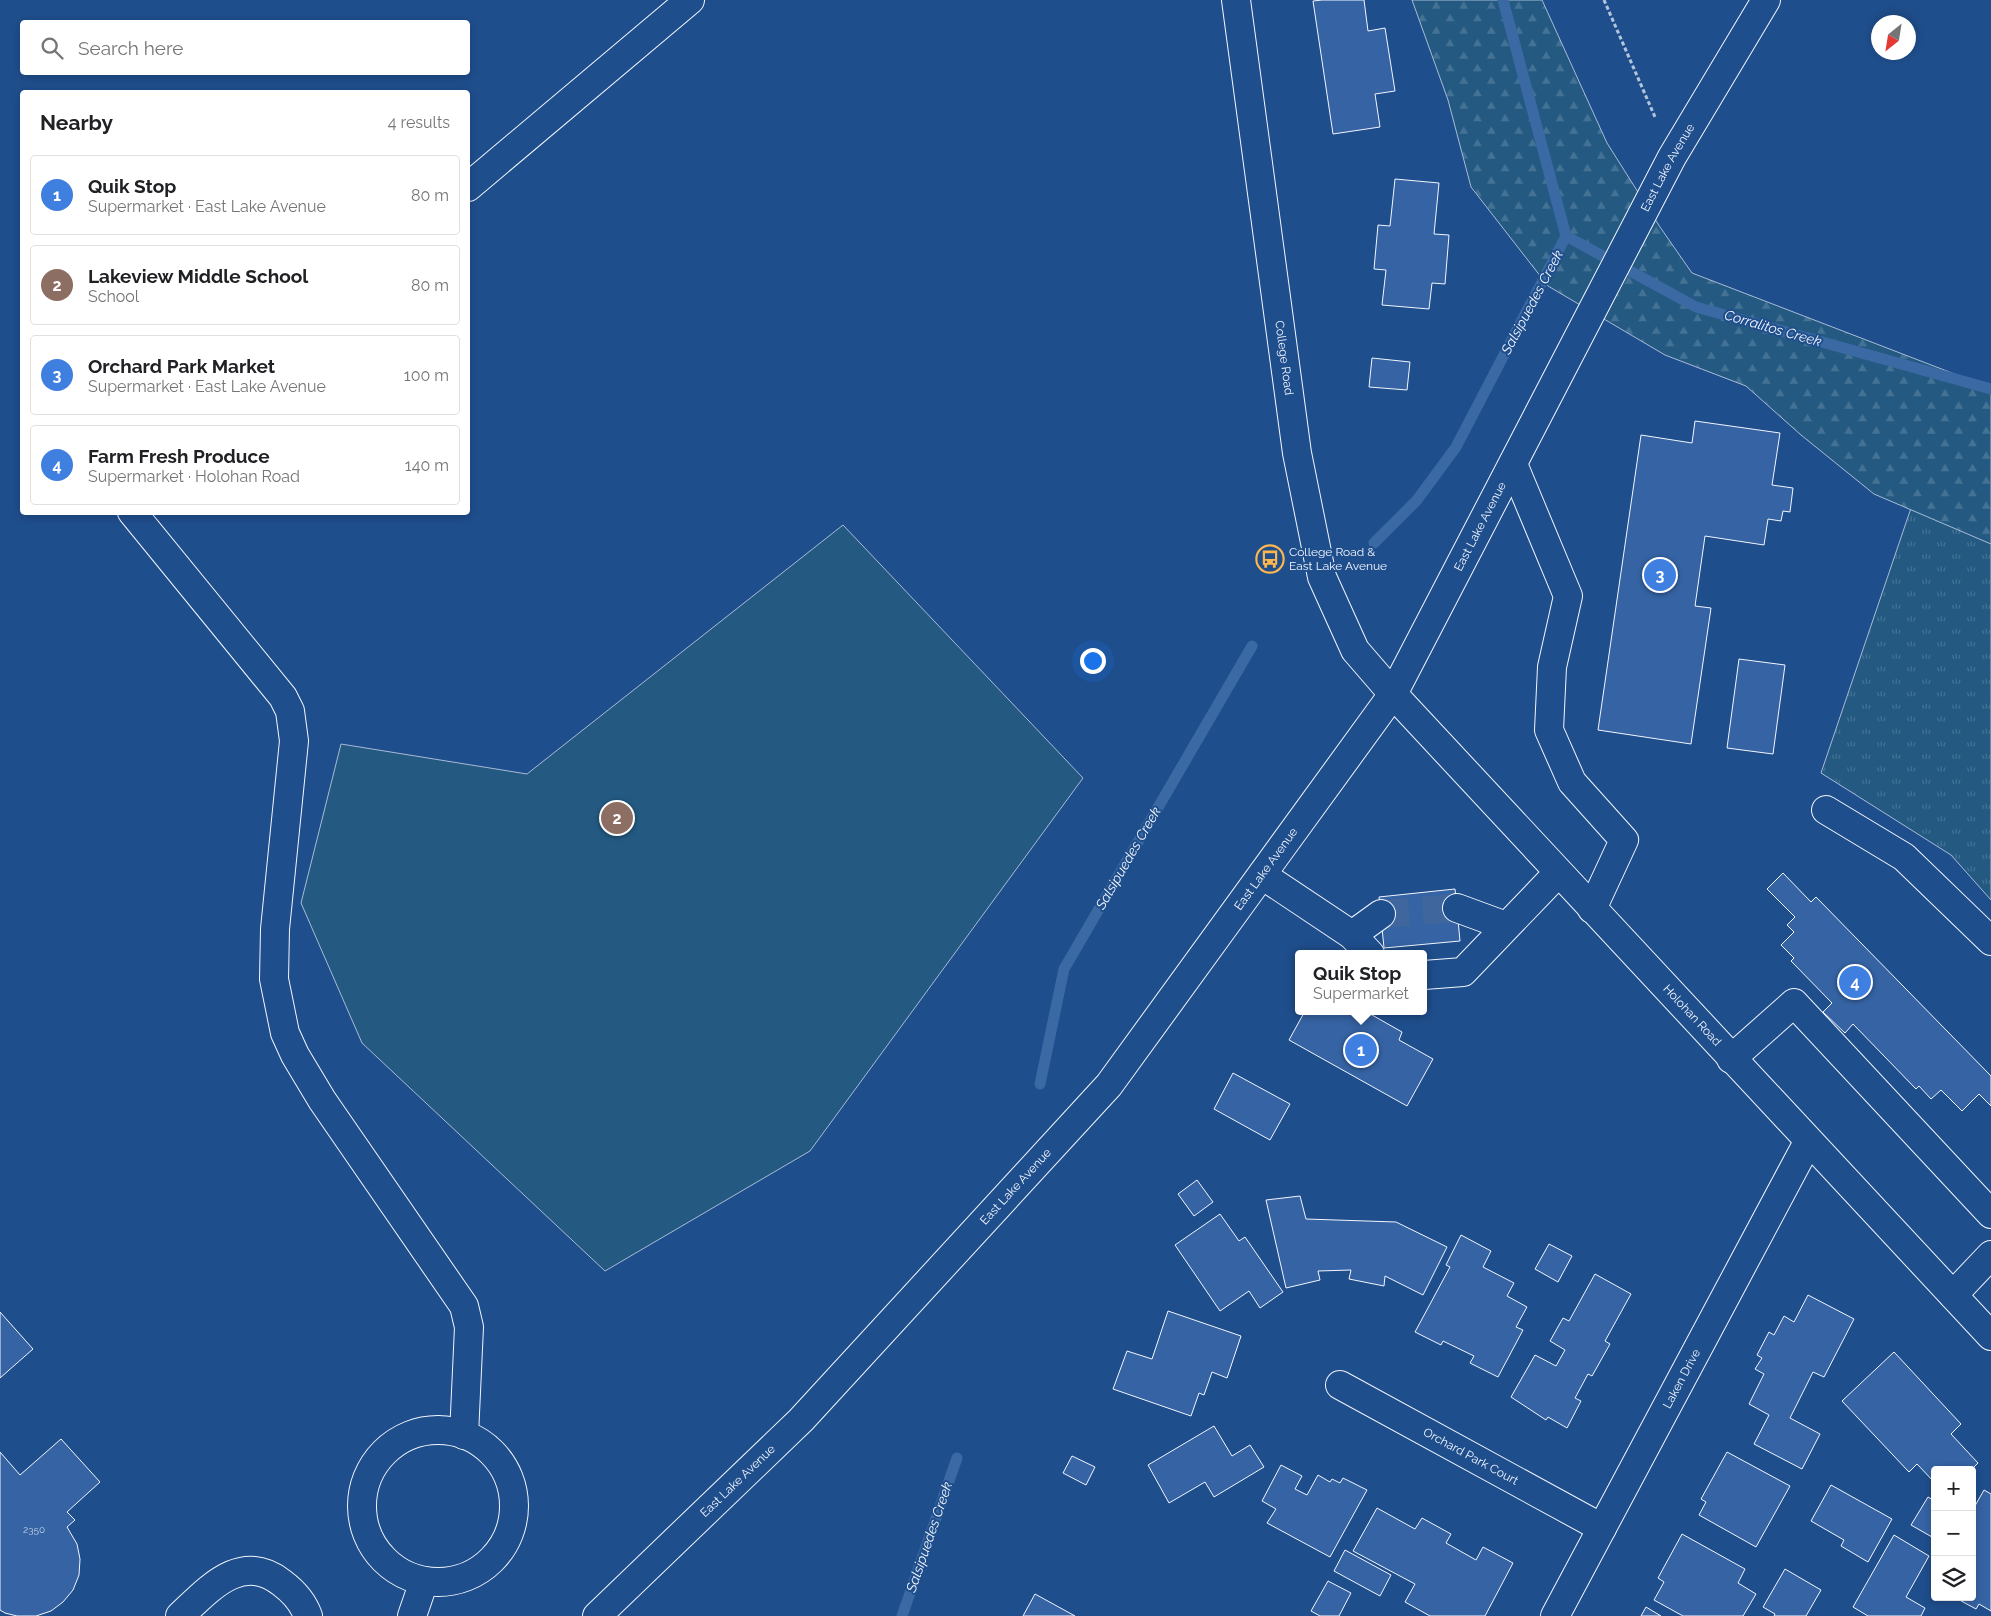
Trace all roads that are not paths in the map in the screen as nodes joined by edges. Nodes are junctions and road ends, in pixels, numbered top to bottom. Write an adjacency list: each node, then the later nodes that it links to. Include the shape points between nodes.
1 (690, 0): 4 (main road)
2 (1236, 0): 7 (main road, College Road, via 1297,453 1322,577 1355,650)
3 (1766, 0): 5 (main road, East Lake Avenue, via 1672,157)
4 (470, 185)
5 (1513, 464): 7 (main road, East Lake Avenue); 12 (main road, via 1568,596 1552,667 1548,730 1572,782 1624,840)
6 (134, 515): 26 (main road, via 283,697 290,711 294,741 274,929 274,979 278,1005 295,1055 322,1100 464,1306 469,1327)
7 (1393, 694): 9 (main road, Holohan Road); 10 (main road, East Lake Avenue)
8 (1826, 810): 16 (main road, via 1904,857)
9 (1558, 873): 12 (main road, Holohan Road); 14 (main road)
10 (1262, 874): 15 (main road); 32 (main road, East Lake Avenue, via 1109,1085 801,1420)
11 (1457, 908): 14 (main road)
12 (1592, 909): 19 (main road, Holohan Road)
13 (1380, 914): 15 (main road)
14 (1506, 926): 18 (main road, via 1463,972)
15 (1352, 935): 17 (main road)
16 (1991, 941)
17 (1366, 950)
18 (1427, 975)
19 (1731, 1059): 20 (main road, Holohan Road); 21 (main road, via 1794,1003)
20 (1808, 1142): 23 (main road, Holohan Road); 27 (main road, Laken Drive)
21 (1991, 1214)
22 (1991, 1255): 23 (main road)
23 (1953, 1295): 24 (main road, Holohan Road)
24 (1991, 1336)
25 (1340, 1385): 27 (main road, Orchard Park Court)
26 (464, 1435): 28 (main road, via 480,1441 498,1458 511,1481 515,1506 511,1531 500,1552 482,1569 460,1580); 28 (main road, via 456,1431 430,1429 405,1437 383,1452 369,1473 362,1498 363,1524 373,1546 389,1565)
27 (1602, 1528): 33 (main road, Laken Drive)
28 (424, 1581): 31 (main road)
29 (180, 1616): 30 (main road, via 234,1572 255,1571 274,1576 290,1589 304,1604)
30 (308, 1616)
31 (412, 1616)
32 (597, 1616)
33 (1555, 1616)

